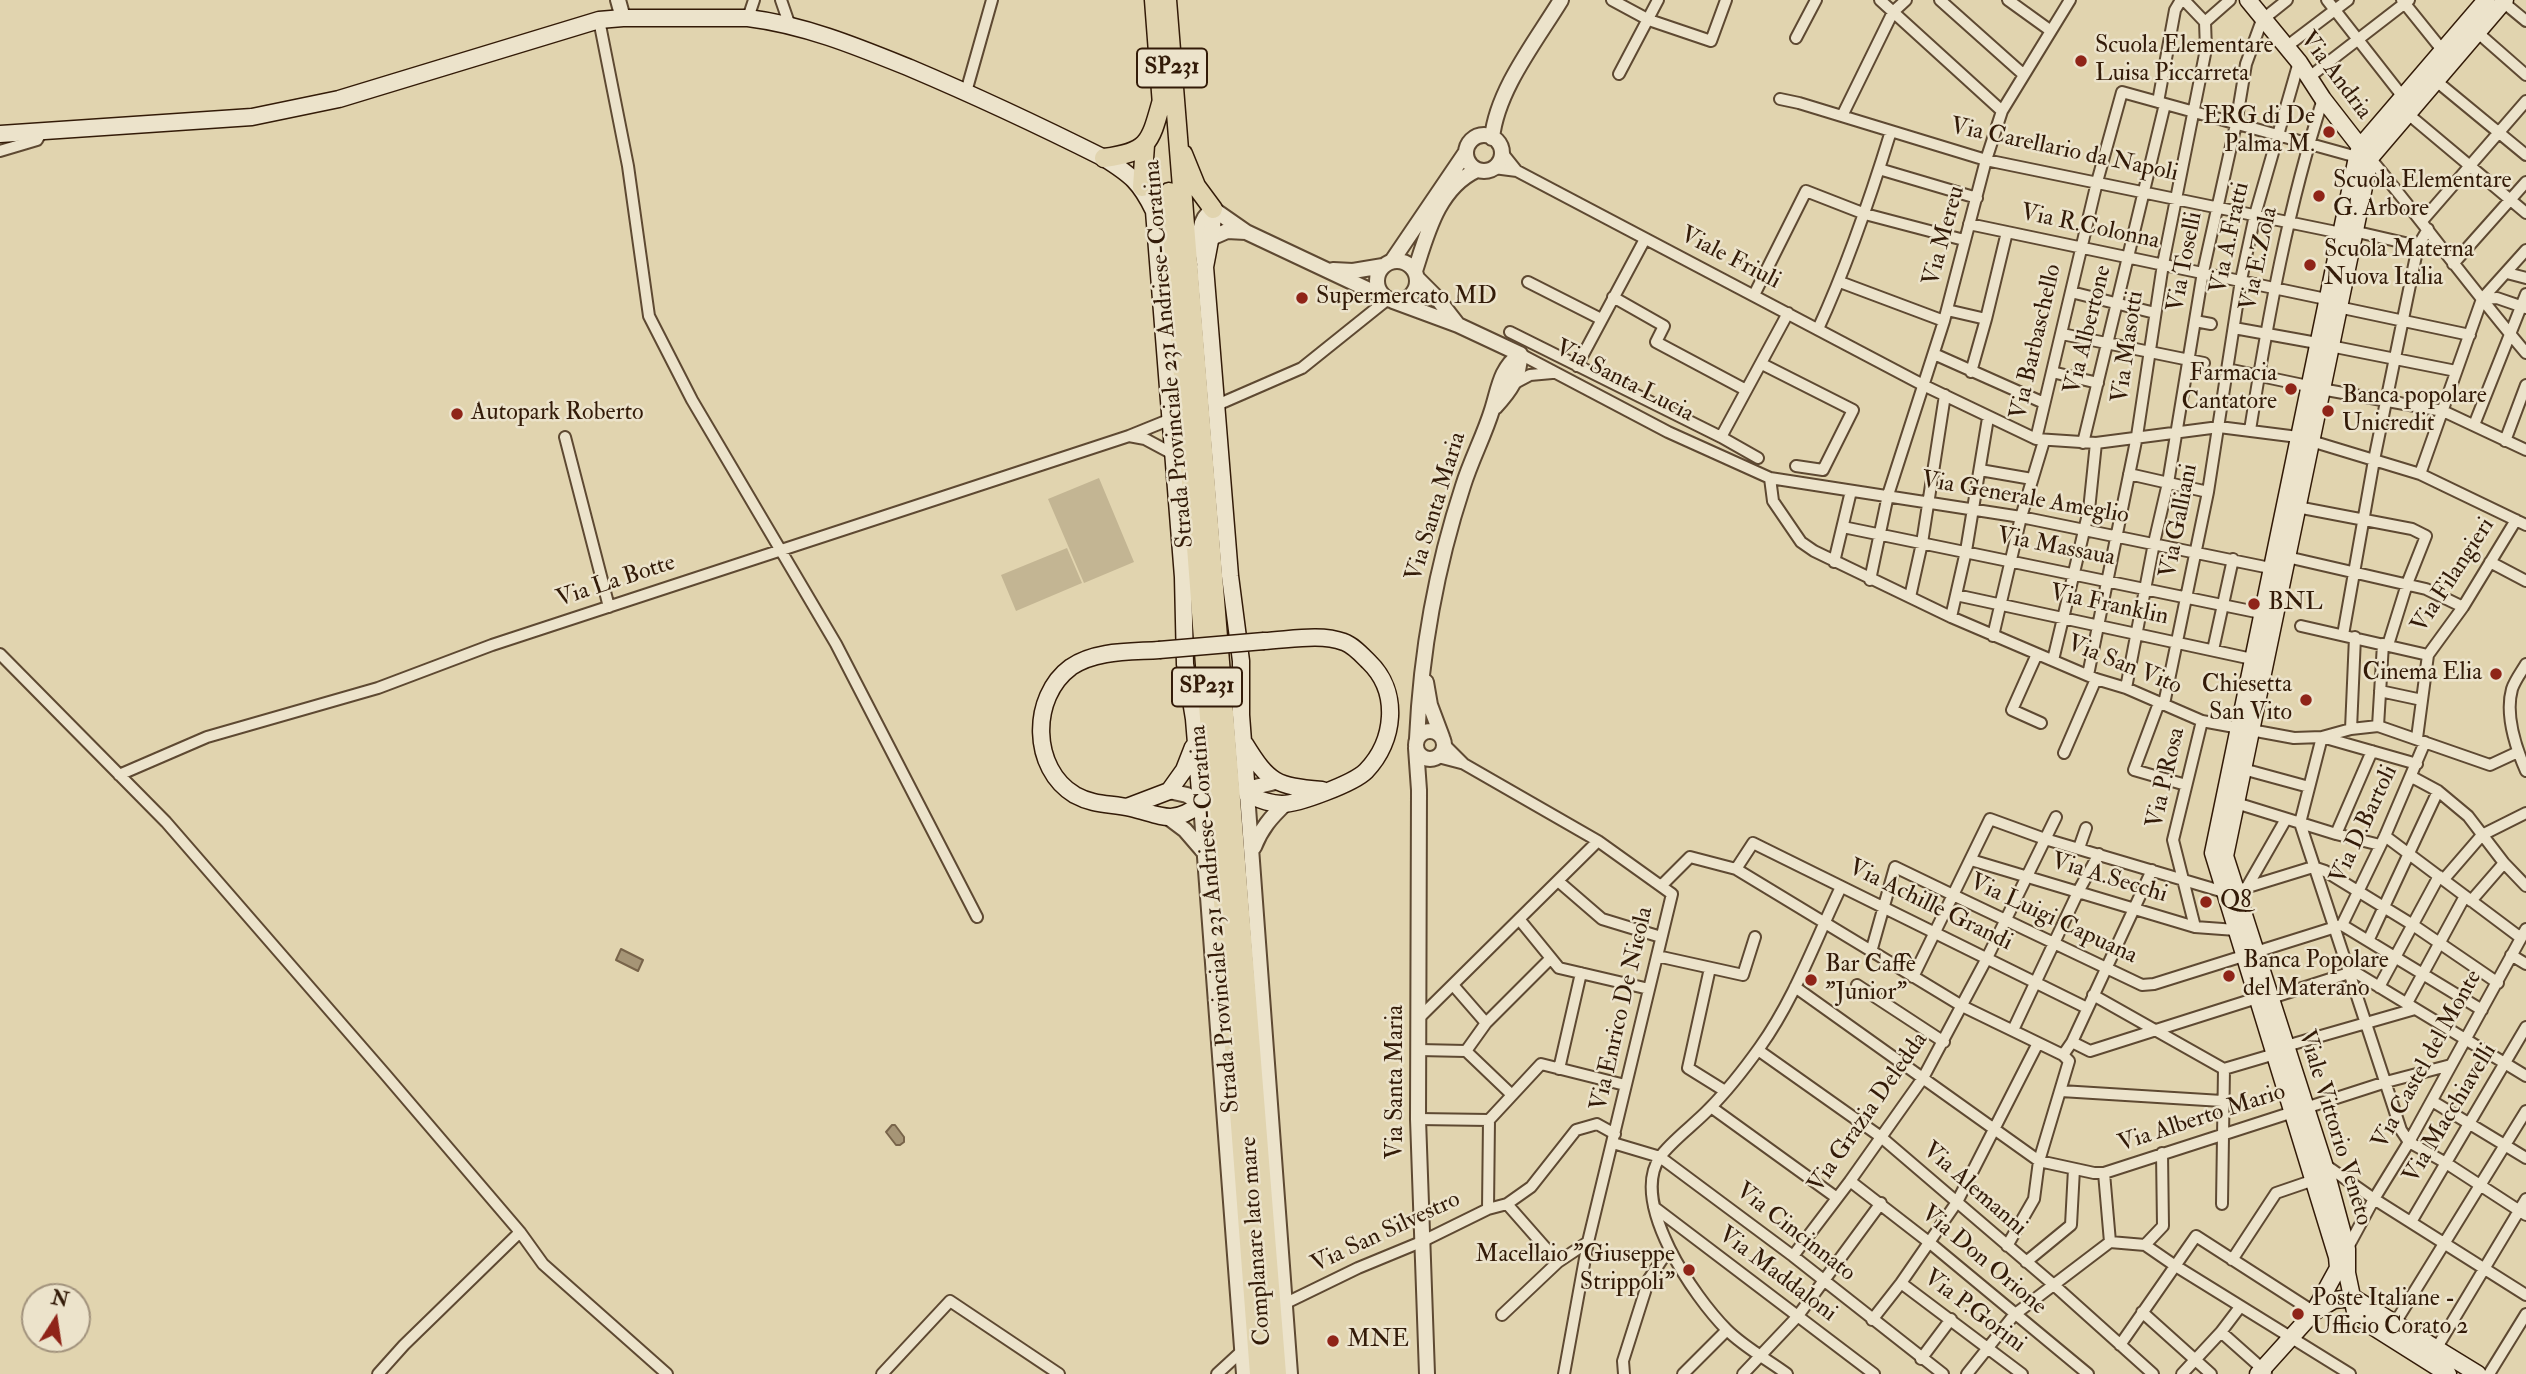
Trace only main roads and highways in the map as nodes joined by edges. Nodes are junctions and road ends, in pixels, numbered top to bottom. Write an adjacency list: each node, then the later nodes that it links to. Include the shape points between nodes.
1 (1154, 0): 6 (highway, Strada Provinciale 231 Andriese-Coratina / SP231)
2 (1167, 0): 8 (highway, Strada Provinciale 231 Andriese-Coratina / SP231)
3 (2248, 0): 10 (main road, Via Andria)
4 (2504, 1): 10 (main road, via 2408,114)
5 (2479, 3): 10 (main road)
6 (1162, 100): 9 (highway); 27 (highway, Strada Provinciale 231 Andriese-Coratina / SP231)
7 (0, 134): 11 (main road, via 265,114 339,99 598,20 748,18 848,42 967,92)
8 (1177, 136): 13 (highway, via 1196,186); 28 (highway, Strada Provinciale 231 Andriese-Coratina / SP231)
9 (1145, 145): 11 (highway, via 1130,155); 12 (highway)
10 (2362, 154): 14 (main road)
11 (1104, 158): 12 (main road)
12 (1142, 187): 17 (main road, via 1154,211 1185,664)
13 (1213, 209): 16 (main road, Complanare lato mare, via 1205,267 1240,652)
14 (2304, 439): 15 (main road, Viale Vittorio Veneto, via 2287,557); 15 (main road, Viale Vittorio Veneto, via 2270,568 2252,659)
15 (2245, 727): 20 (main road, Viale Vittorio Veneto, via 2243,769 2225,856); 20 (main road, Viale Vittorio Veneto, via 2213,853)
16 (1242, 740): 18 (main road, via 1275,782); 18 (main road, Complanare lato mare, via 1247,794 1286,804)
17 (1196, 741): 19 (main road, via 1169,791); 19 (main road, via 1201,804 1185,815 1169,818)
18 (1328, 791): 19 (main road, bridge, via 1365,772 1386,741 1391,705 1381,677 1345,642 1316,638 1111,653 1073,666 1058,679 1042,716 1041,738 1050,772 1060,784 1087,801)
19 (1127, 807)
20 (2236, 890): 21 (main road, Viale Vittorio Veneto); 21 (main road, Viale Vittorio Veneto, via 2236,930)
21 (2250, 954): 22 (main road, Viale Vittorio Veneto)
22 (2300, 1110): 23 (main road, Viale Vittorio Veneto, via 2314,1180); 23 (main road, Viale Vittorio Veneto, via 2324,1164)
23 (2342, 1262): 24 (main road, Viale Vittorio Veneto); 25 (main road, Via Castel del Monte)
24 (2354, 1298): 25 (main road, Via Castel del Monte, via 2334,1300); 29 (main road, Viale Vittorio Veneto, via 2356,1315); 30 (main road)
25 (2314, 1312): 26 (main road, Via Castel del Monte)
26 (2262, 1373)
27 (1259, 1374)
28 (1277, 1374)
29 (2448, 1374)
30 (2479, 1374)

